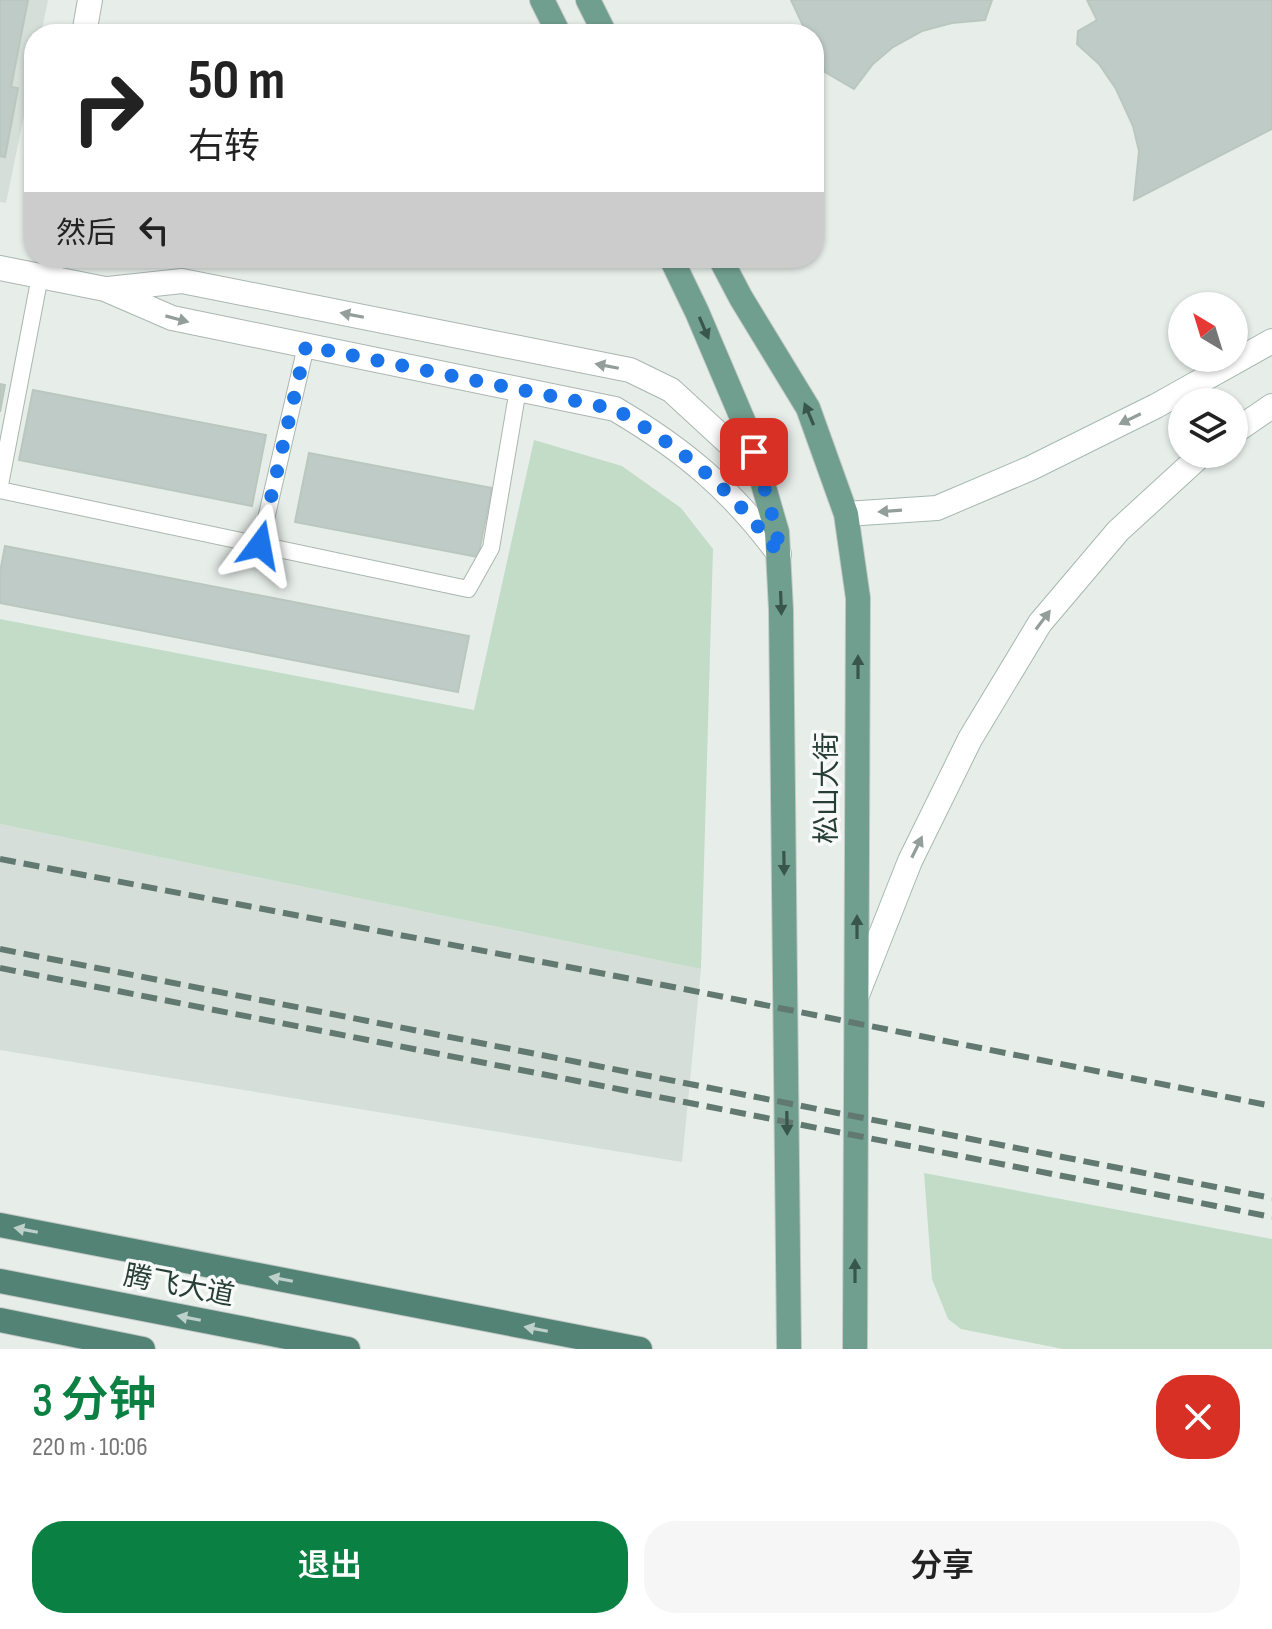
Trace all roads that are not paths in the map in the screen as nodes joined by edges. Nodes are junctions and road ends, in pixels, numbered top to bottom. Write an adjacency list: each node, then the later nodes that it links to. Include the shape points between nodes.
1 (90, 0): 4 (street)
2 (542, 0): 5 (main road)
3 (588, 0): 6 (main road)
4 (86, 24)
5 (554, 24)
6 (600, 24)
7 (24, 267): 8 (street)
8 (0, 268)
9 (42, 268): 21 (lane)
10 (45, 268): 13 (street)
11 (676, 268): 20 (main road, 松山大街, one-way to 20, via 748,432)
12 (725, 268): 22 (main road, 松山大街, one-way to 12, via 808,408)
13 (105, 289): 15 (street, one-way to 15, via 172,318); 20 (street, one-way to 13, via 671,390 630,370 182,281)
14 (1272, 341): 22 (street, one-way to 22, via 1114,427 937,508)
15 (306, 346): 16 (street); 23 (lane)
16 (518, 389): 23 (lane, via 491,548 468,589); 24 (street, via 615,409 659,435 695,461)
17 (1272, 406): 18 (street)
18 (1248, 422)
19 (1187, 468): 25 (street, one-way to 19, via 943,793 1040,623 1118,531)
20 (760, 472): 24 (main road, 松山大街)
21 (0, 487): 23 (lane)
22 (846, 514): 25 (main road, 松山大街, one-way to 22, via 858,598)
23 (260, 545)
24 (779, 554): 32 (main road, 松山大街, one-way to 32)
25 (856, 997): 33 (main road, 松山大街, one-way to 25)
26 (0, 1225): 31 (highway, one-way to 26)
27 (0, 1281): 30 (highway, 腾飞大道, one-way to 27)
28 (0, 1320): 29 (highway)
29 (143, 1349)
30 (348, 1349)
31 (640, 1349)
32 (789, 1349)
33 (855, 1349)

